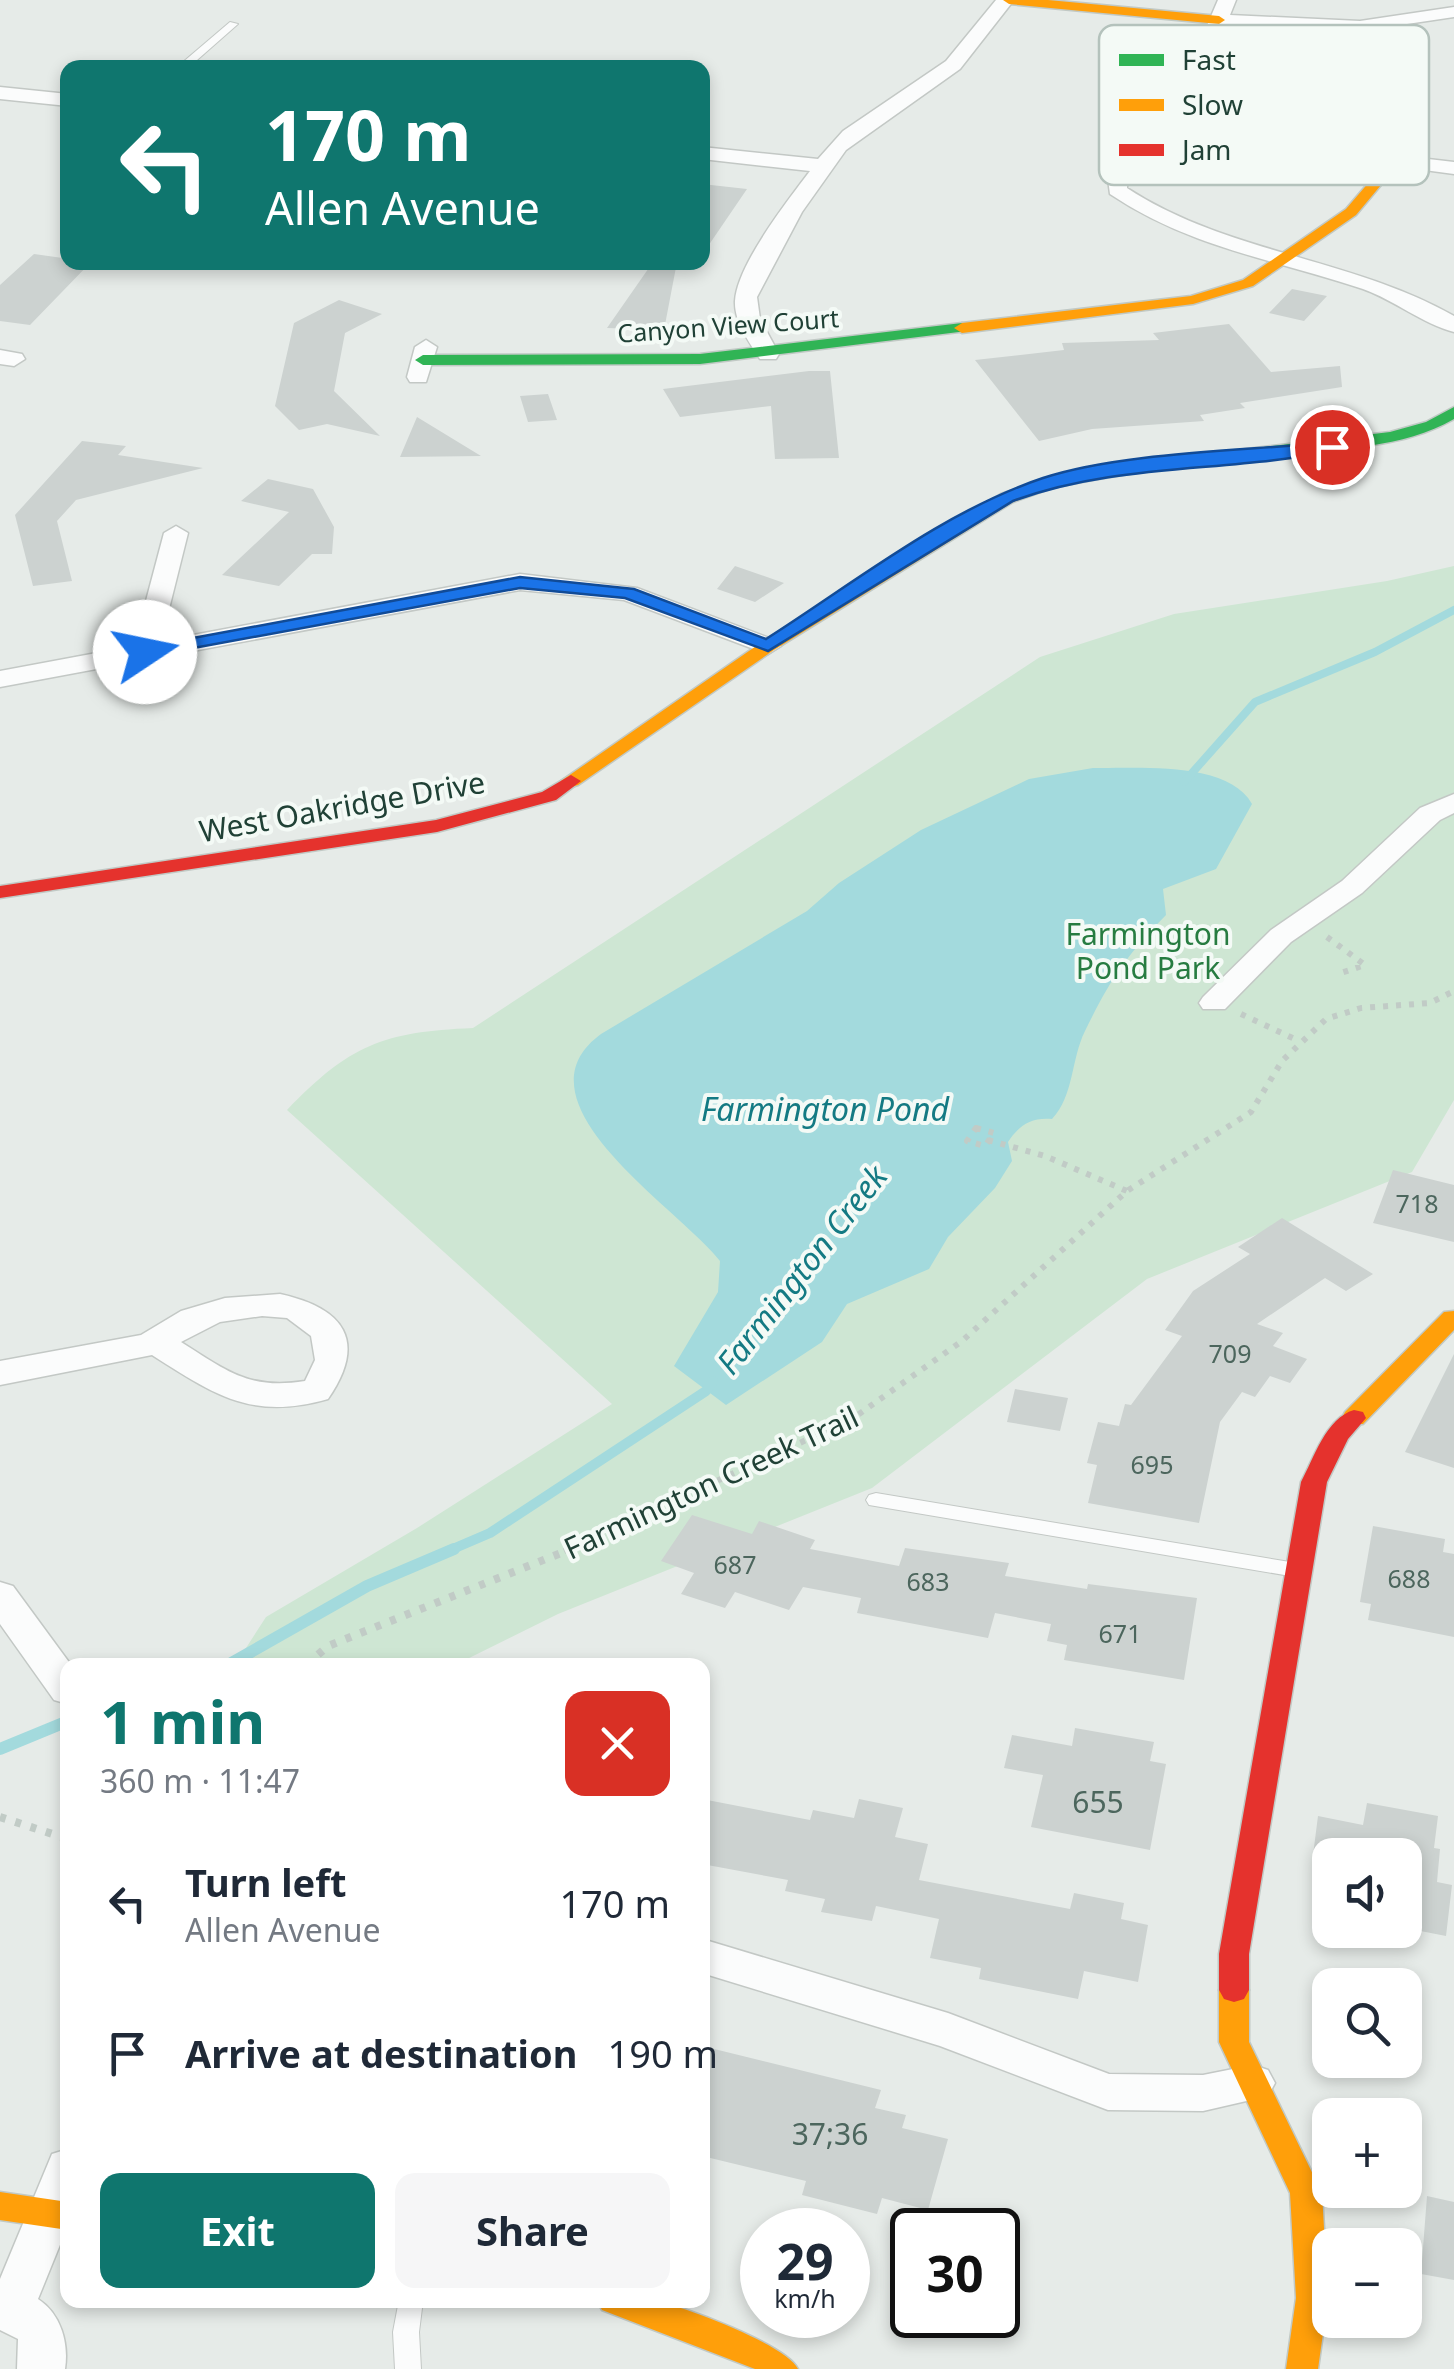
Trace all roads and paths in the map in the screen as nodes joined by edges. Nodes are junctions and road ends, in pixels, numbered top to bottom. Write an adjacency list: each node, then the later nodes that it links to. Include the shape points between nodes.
1 (1007, 0): 2 (street); 10 (street, via 982,39)
2 (1223, 10): 5 (street)
3 (1454, 12): 6 (street)
4 (233, 24): 7 (lane)
5 (1351, 25)
6 (1367, 25)
7 (190, 60)
8 (890, 89): 10 (street)
9 (0, 93): 11 (street)
10 (915, 95): 14 (street, via 848,136)
11 (60, 99)
12 (710, 155): 14 (street)
13 (1429, 165): 15 (street)
14 (823, 166): 22 (street, via 746,297 751,324)
15 (1454, 168)
16 (1116, 185): 18 (street)
17 (1374, 185): 20 (street, Canyon View Court, via 1351,212)
18 (1117, 190): 19 (street); 20 (street, via 1148,215 1186,232)
19 (1089, 191)
20 (1280, 261): 21 (street, via 1419,301); 22 (street, Canyon View Court, via 1248,283 1193,300 1031,315)
21 (1454, 325)
22 (768, 354): 23 (street, Canyon View Court)
23 (422, 361)
24 (1454, 412): 26 (street, West Oakridge Drive, via 1392,437 1052,481 956,526)
25 (176, 533): 27 (street)
26 (768, 646): 27 (street, via 628,593 520,582); 30 (street, West Oakridge Drive, via 549,796 437,826)
27 (145, 652): 28 (street)
28 (0, 678)
29 (1454, 802): 31 (street, via 1430,814 1352,887)
30 (0, 892)
31 (1298, 925): 32 (path, via 1331,938 1365,965); 34 (street, via 1255,958)
32 (1338, 974)
33 (1454, 991): 35 (path, via 1430,1002 1344,1014)
34 (1214, 1003): 35 (path)
35 (1299, 1041): 37 (path, Farmington Creek Trail, via 1251,1112)
36 (988, 1140): 37 (path)
37 (1128, 1190): 44 (path, Farmington Creek Trail, via 962,1341 852,1419 572,1548 328,1646)
38 (1452, 1318): 42 (street, via 1338,1434 1314,1482)
39 (156, 1342): 40 (street)
40 (0, 1373)
41 (876, 1500): 42 (lane)
42 (1302, 1570): 49 (street, via 1234,1954 1234,2042)
43 (0, 1596): 45 (street)
44 (314, 1658)
45 (60, 1679)
46 (0, 1816): 47 (path)
47 (60, 1836)
48 (710, 1958): 49 (street, via 948,2031 1108,2092 1204,2094)
49 (1254, 2083): 58 (street, via 1306,2193 1312,2298)
50 (0, 2206): 51 (street)
51 (58, 2215): 54 (street)
52 (410, 2308): 56 (lane)
53 (643, 2308): 57 (street)
54 (6, 2309): 55 (street, via 29,2317 41,2331)
55 (42, 2369)
56 (408, 2369)
57 (782, 2369)
58 (1302, 2369)

